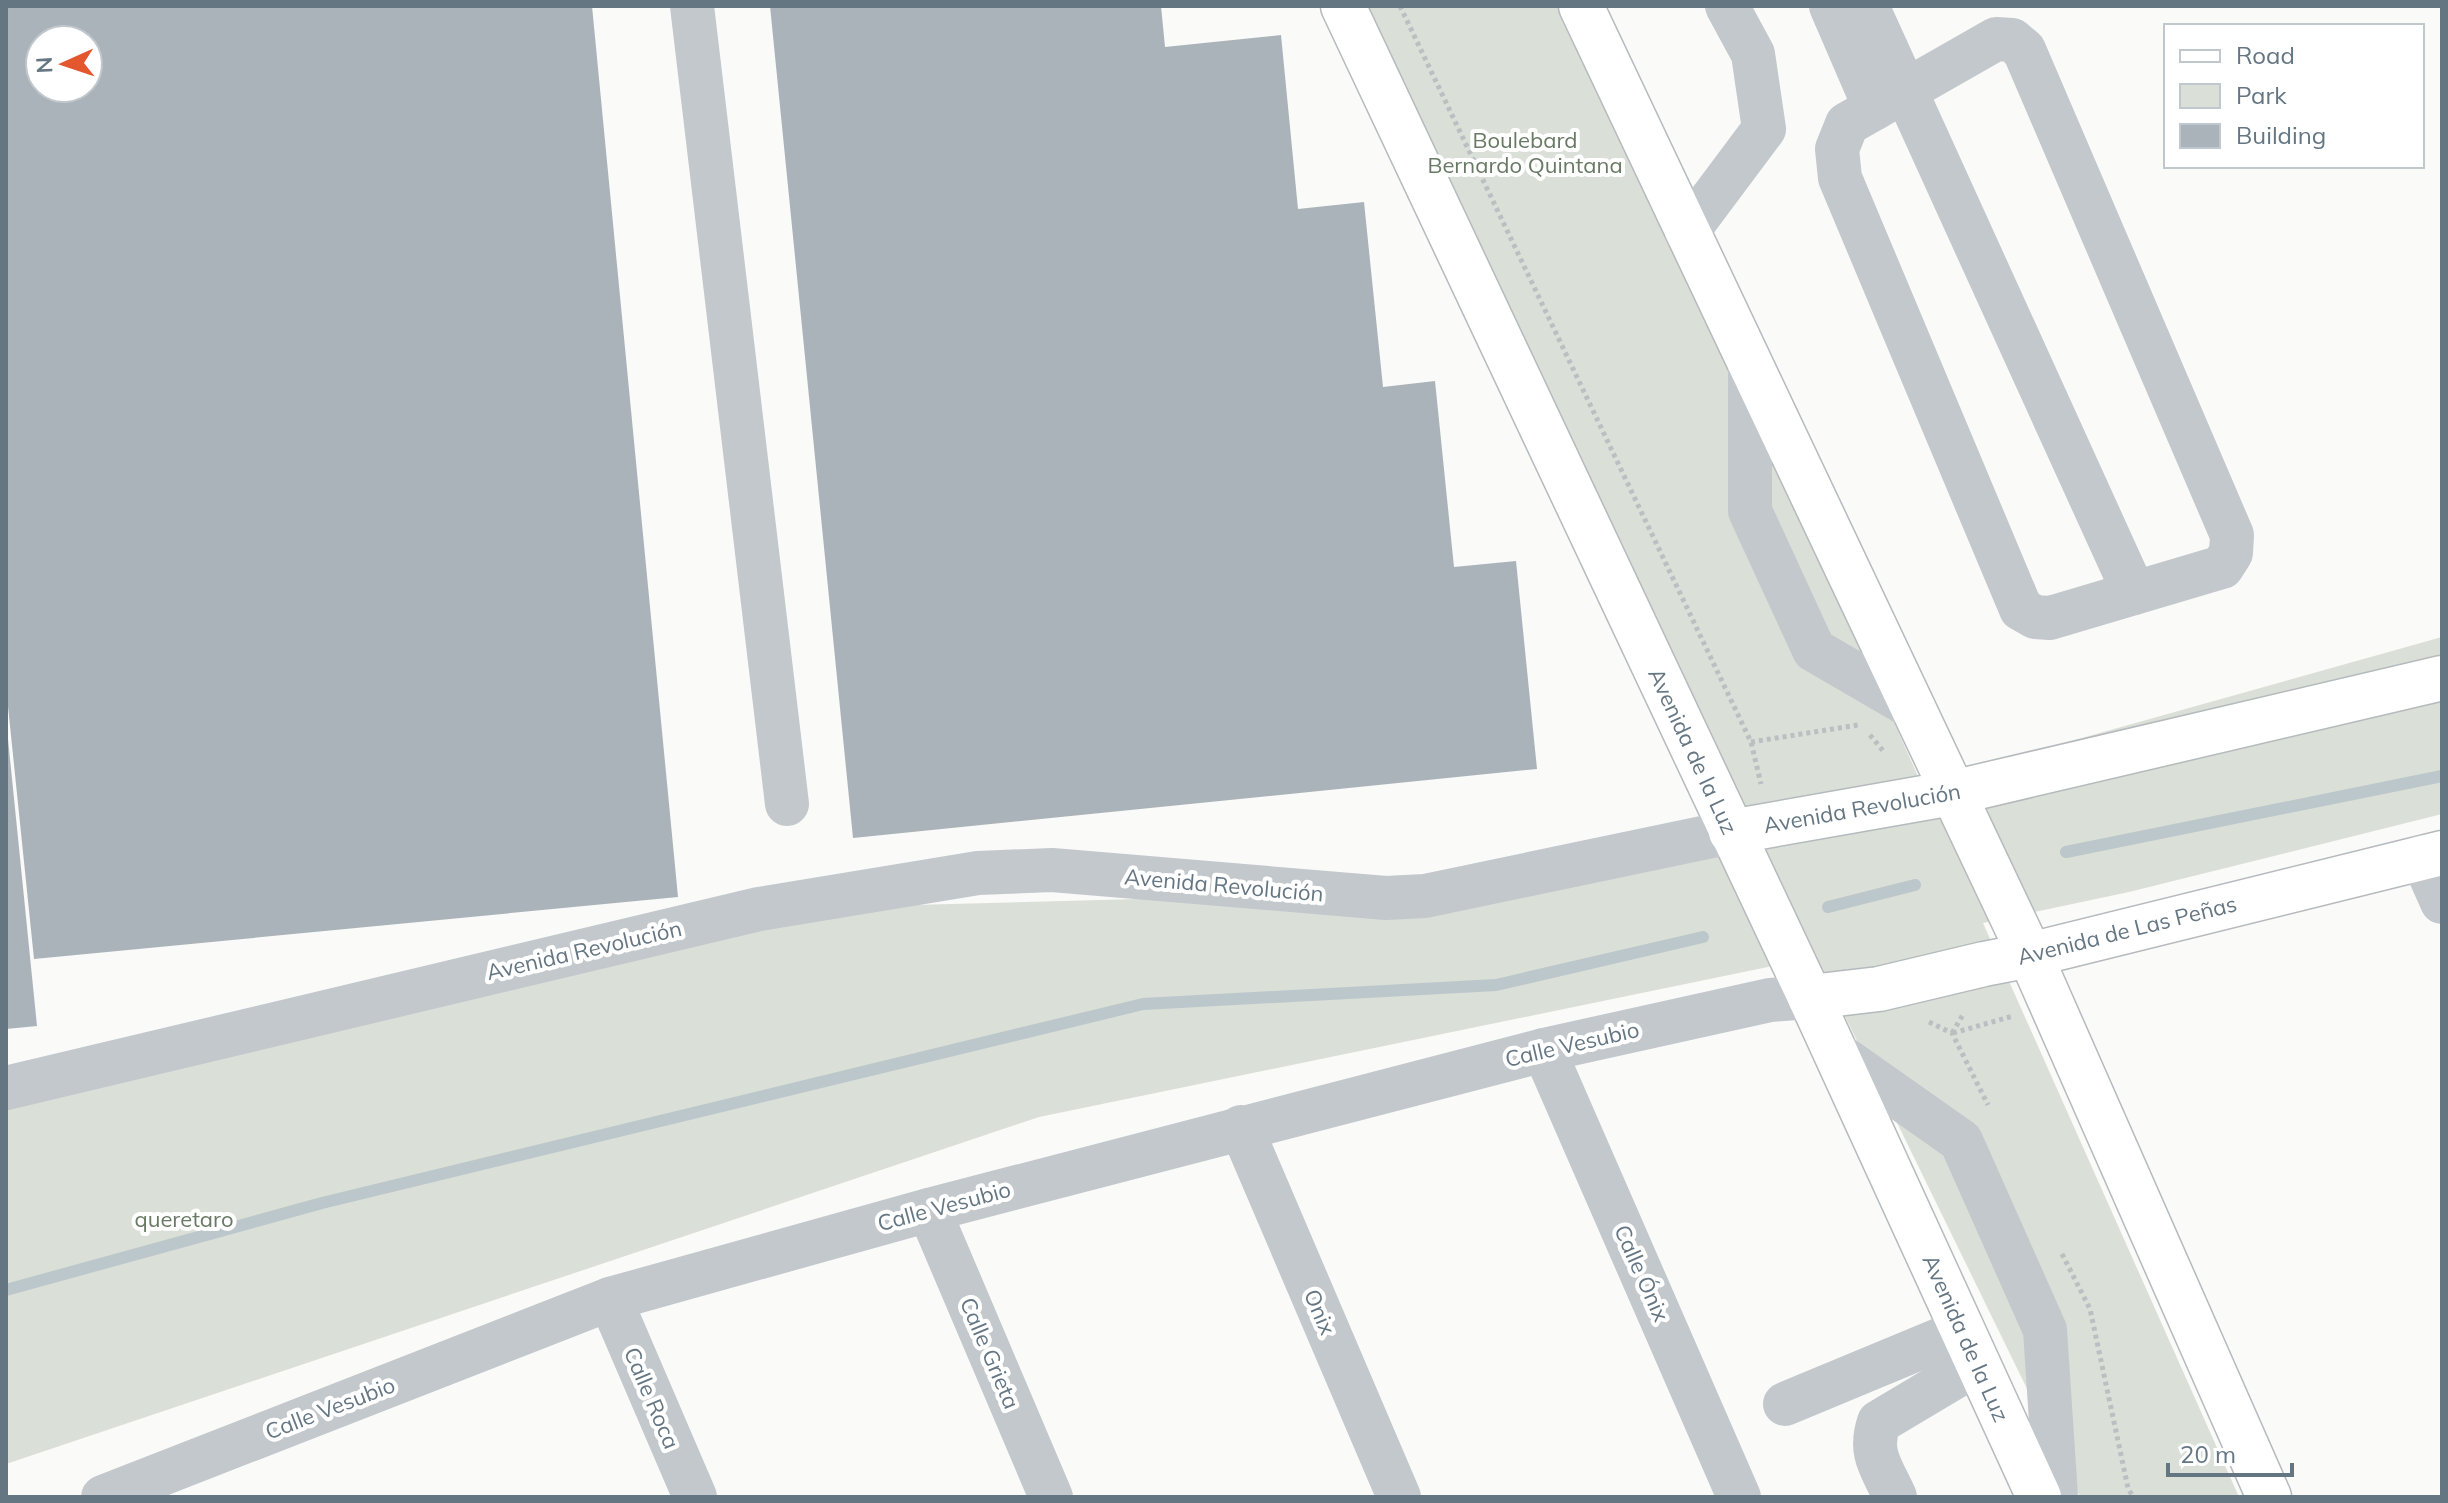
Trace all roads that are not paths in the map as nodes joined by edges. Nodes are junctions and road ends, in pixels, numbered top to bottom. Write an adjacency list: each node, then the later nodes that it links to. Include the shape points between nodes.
1 (692, 6): 14 (street)
2 (1343, 6): 15 (main road, Avenida de la Luz)
3 (1581, 6): 8 (main road)
4 (1727, 6): 8 (street, via 1753,54 1764,129)
5 (1831, 6): 7 (street)
6 (1867, 6): 7 (street)
7 (1891, 99): 10 (street); 10 (street, via 1847,124 1837,149 1840,178 2021,609 2050,618); 10 (street, via 1996,39 2012,40 2024,50 2232,535 2231,553 2222,567)
8 (1687, 232): 9 (main road)
9 (1750, 366): 12 (main road); 12 (street, via 1750,511 1814,650)
10 (2134, 593)
11 (2442, 678): 13 (main road, Avenida Revolución)
12 (1912, 707): 13 (main road)
13 (1952, 793): 15 (main road, Avenida Revolución); 18 (main road)
14 (787, 804)
15 (1751, 828): 19 (main road, Avenida de la Luz); 22 (street, Avenida Revolución, via 1425,896 1386,898 1052,870 978,873 759,909)
16 (2432, 855): 17 (street); 18 (main road, Avenida de Las Peñas)
17 (2442, 902)
18 (2030, 955): 19 (main road, Avenida de Las Peñas, via 1879,989); 36 (main road)
19 (1810, 997): 20 (street, Calle Vesubio, via 1770,1000); 21 (main road, Avenida de la Luz)
20 (1544, 1050): 23 (street, Calle Vesubio); 32 (street, Calle Ónix)
21 (1836, 1053): 26 (main road, Avenida de la Luz); 35 (street, via 1961,1141 2045,1330)
22 (6, 1088)
23 (1241, 1127): 24 (street, Calle Vesubio); 31 (street, Onix)
24 (929, 1210): 25 (street, Calle Vesubio); 30 (street, Calle Grieta)
25 (610, 1299): 28 (street, Calle Vesubio); 29 (street, Calle Roca)
26 (1970, 1346): 27 (street); 33 (street, via 1879,1422 1873,1440 1876,1457); 34 (main road, Avenida de la Luz)
27 (1785, 1404)
28 (103, 1497)
29 (695, 1497)
30 (1051, 1497)
31 (1399, 1497)
32 (1739, 1497)
33 (1895, 1497)
34 (2039, 1497)
35 (2056, 1497)
36 (2269, 1497)

